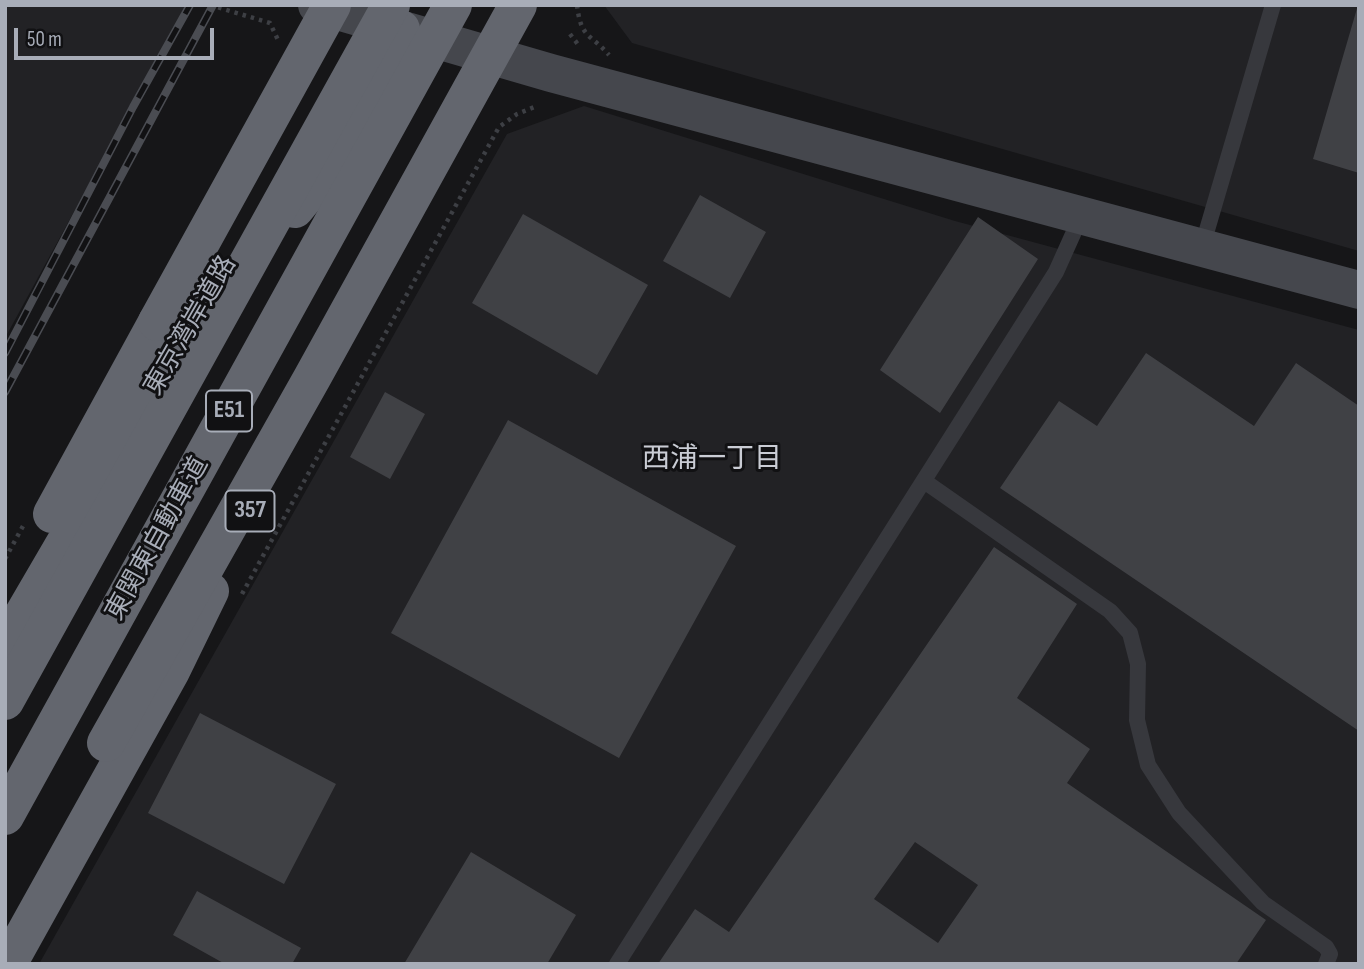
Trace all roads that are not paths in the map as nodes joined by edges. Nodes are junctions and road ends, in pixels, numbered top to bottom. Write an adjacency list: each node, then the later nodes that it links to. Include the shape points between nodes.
1 (317, 5): 7 (street)
2 (332, 5): 13 (highway, 東京湾岸道路, bridge)
3 (453, 5): 16 (highway, 東関東自動車道 / E51, bridge)
4 (506, 5): 8 (highway, 357)
5 (518, 5): 17 (highway, 357, bridge)
6 (1272, 5): 10 (lane)
7 (386, 13): 8 (street); 14 (highway, 東京湾岸道路, via 237,248); 15 (highway, 東関東自動車道 / E51, bridge)
8 (480, 53): 9 (street); 18 (highway, 357, via 171,671)
9 (1082, 214): 10 (street); 12 (lane, via 1056,272)
10 (1202, 247): 11 (street)
11 (1359, 290)
12 (924, 481): 19 (lane); 20 (lane, via 1110,611 1130,633 1138,664 1137,720 1148,765 1179,813 1263,903 1326,947 1330,954)
13 (6, 598)
14 (5, 646)
15 (5, 701)
16 (5, 816)
17 (5, 923)
18 (8, 964)
19 (617, 964)
20 (1326, 964)

